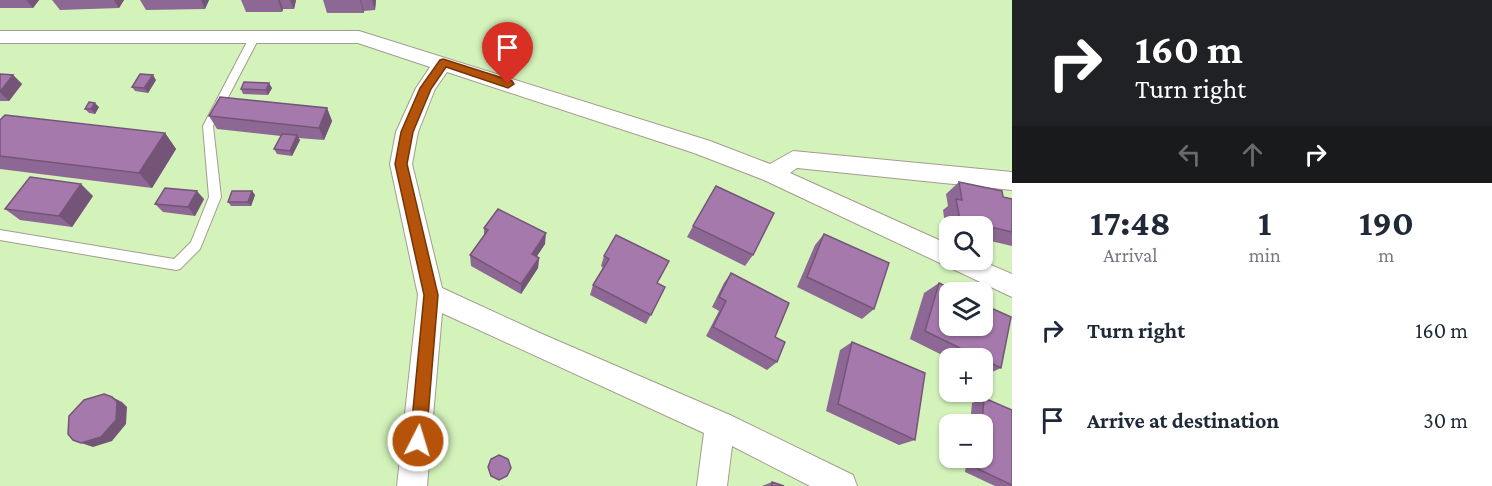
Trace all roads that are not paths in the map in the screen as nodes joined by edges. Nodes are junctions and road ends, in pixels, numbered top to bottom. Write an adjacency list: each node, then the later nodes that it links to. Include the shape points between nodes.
1 (0, 37): 2 (street)
2 (254, 38): 3 (street, via 359,37); 6 (lane, via 208,126 215,197 196,245 176,265)
3 (443, 63): 4 (street, via 702,147); 10 (street, via 426,88 407,132 401,164)
4 (772, 174): 5 (street, via 793,159); 7 (street)
5 (1012, 181)
6 (0, 235)
7 (939, 252)
8 (977, 270): 9 (street)
9 (1012, 286)
10 (431, 295): 11 (street); 12 (street)
11 (720, 425): 13 (street); 14 (street)
12 (411, 486)
13 (712, 486)
14 (842, 486)

